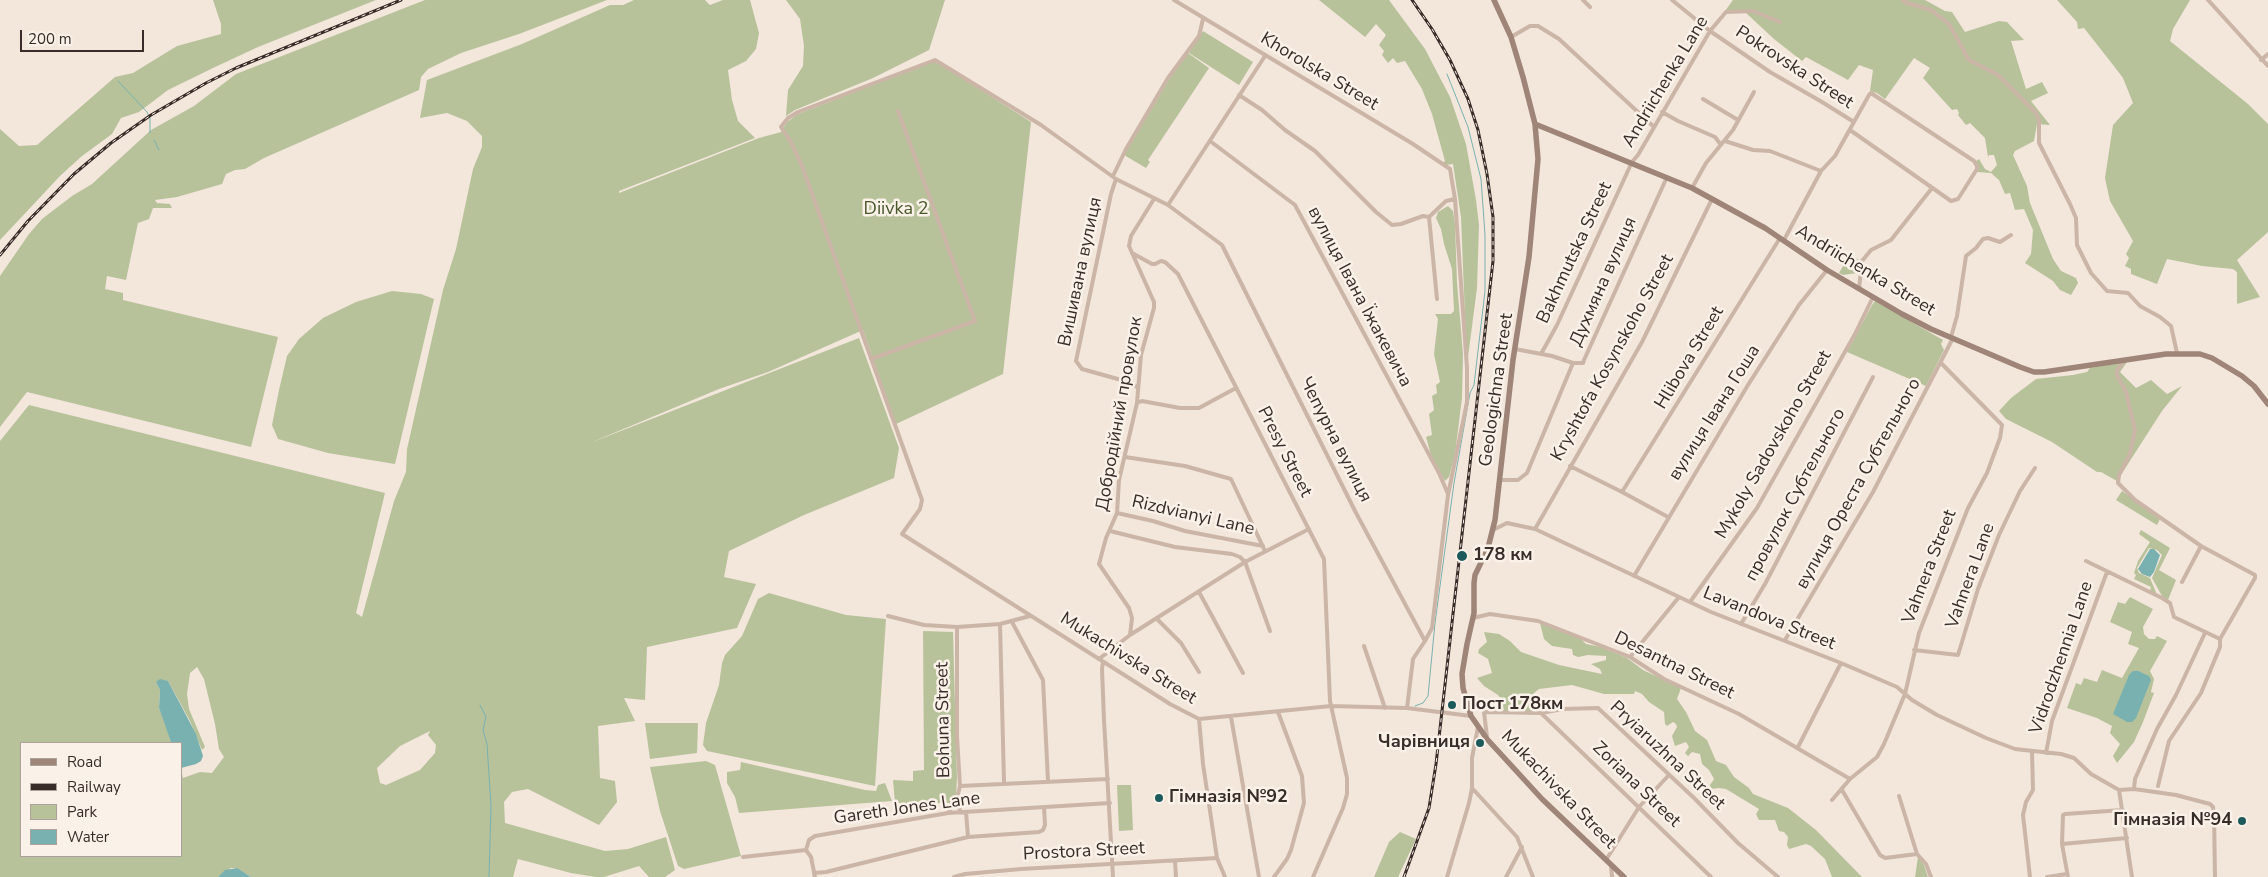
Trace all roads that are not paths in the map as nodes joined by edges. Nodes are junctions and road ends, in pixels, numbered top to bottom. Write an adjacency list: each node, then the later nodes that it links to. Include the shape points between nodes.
1 (1174, 0): 8 (street, Khorolska Street)
2 (1494, 0): 11 (street)
3 (1583, 0): 7 (street)
4 (1672, 0): 10 (street, Pokrovska Street)
5 (1903, 0): 49 (street, via 1931,10 1949,24 1969,60 1998,75 2036,113 2039,143 2076,218 2077,245 2091,273 2107,291 2128,293 2140,306 2171,326)
6 (2208, 0): 14 (street)
7 (1590, 7)
8 (1203, 19): 13 (street, Khorolska Street); 32 (street, Вишивана вулиця, via 1199,36 1126,149)
9 (1780, 22): 10 (street, Andriichenka Lane, via 1753,11 1726,12)
10 (1710, 31): 20 (street, Andriichenka Lane); 22 (street, Pokrovska Street, via 1770,72)
11 (1510, 37): 23 (street); 24 (street, via 1530,26 1538,26 1558,39)
12 (2268, 54): 14 (street)
13 (1265, 56): 17 (street); 36 (street, Khorolska Street, via 1405,139 1450,170)
14 (2261, 60): 15 (street)
15 (2268, 66)
16 (1754, 92): 21 (street)
17 (1240, 95): 26 (street); 39 (street, via 1315,151 1392,225)
18 (1703, 99): 21 (street)
19 (898, 111): 51 (street, via 975,322)
20 (1662, 112): 24 (street, Andriichenka Lane); 28 (street, via 1715,137)
21 (1738, 120): 27 (street)
22 (1854, 122): 25 (street, Pokrovska Street); 34 (street, Pokrovska Street, via 1872,93 1977,166 1956,201)
23 (1535, 124): 29 (street, Andriichenka Street); 48 (street, Geologichna Street, via 1538,159 1534,209 1524,302)
24 (1653, 126): 29 (street, Andriichenka Lane)
25 (1850, 130): 30 (street, Pokrovska Street, via 1835,156); 34 (street)
26 (1210, 141): 38 (street); 65 (street, вулиця Івана Їжакевича, via 1295,205)
27 (1725, 141): 28 (street); 30 (street, via 1753,150 1770,151)
28 (1721, 145): 33 (street)
29 (1632, 162): 31 (street, Andriichenka Street); 50 (street, Bakhmutska Street)
30 (1821, 171): 41 (street, Pokrovska Street)
31 (1667, 177): 33 (street, Andriichenka Street); 53 (street, Духмяна вулиця, via 1583,363)
32 (1115, 178): 35 (street, Чепурна вулиця); 51 (street, Чепурна вулиця, via 1041,125 935,60 788,118 781,127 802,166); 56 (street, Вишивана вулиця, via 1076,361 1082,369 1132,383)
33 (1692, 188): 37 (street, Andriichenka Street)
34 (1932, 188): 44 (street, via 1891,240 1876,247 1862,261)
35 (1154, 199): 38 (street, Чепурна вулиця); 42 (street, via 1131,236 1129,246)
36 (1455, 199): 39 (street, via 1446,201); 65 (street, via 1467,368 1466,402)
37 (1712, 199): 41 (street, Andriichenka Street); 61 (street, Kryshtofa Kosynskoho Street, via 1642,342)
38 (1168, 206): 96 (street, Чепурна вулиця, via 1225,249 1355,511)
39 (1429, 217): 46 (street)
40 (2010, 235): 47 (street, вулиця Ореста Субтельного, via 2002,242 1983,239 1966,256)
41 (1782, 239): 43 (street, Andriichenka Street); 64 (street, Hlibova Street)
42 (1132, 253): 56 (street, Добродійний провулок, via 1154,302 1141,355); 57 (street, Presy Street, via 1152,264 1162,261 1173,267)
43 (1828, 270): 44 (street, Andriichenka Street); 67 (street, вулиця Івана Гоша, via 1791,317)
44 (1859, 289): 45 (street, Andriichenka Street)
45 (1873, 297): 47 (street, Andriichenka Street); 82 (street, Mykoly Sadovskoho Street, via 1757,508)
46 (1437, 299)
47 (1952, 338): 52 (street, Andriichenka Street, via 2034,372); 54 (street, вулиця Ореста Субтельного)
48 (1515, 349): 50 (street); 63 (street, Geologichna Street)
49 (2176, 353): 52 (street, Andriichenka Street); 59 (street, Andriichenka Street, via 2200,354 2225,364 2254,386)
50 (1542, 354): 53 (street)
51 (871, 359): 84 (street, Mukachivska Street, via 922,500 920,509 902,534)
52 (2124, 360): 73 (street, via 2117,375 2126,392 2135,430 2130,454 2118,483 2135,500)
53 (1573, 363): 63 (street, Духмяна вулиця, via 1527,473 1518,480)
54 (1941, 363): 95 (street, вулиця Ореста Субтельного, via 1873,492); 98 (street, Vahnera Street, via 2002,425 1987,473 1968,508)
55 (1873, 377): 89 (street, провулок Субтельного)
56 (1138, 388): 58 (street, Добродійний провулок)
57 (1236, 388): 58 (street, via 1199,408); 68 (street, Presy Street)
58 (1137, 403): 60 (street, Добродійний провулок)
59 (2268, 404)
60 (1125, 457): 66 (street, Добродійний провулок); 72 (street, via 1185,466 1231,479)
61 (1570, 466): 64 (street); 69 (street, Kryshtofa Kosynskoho Street)
62 (2035, 468): 98 (street, Vahnera Lane, via 2020,490 1997,540 1958,655)
63 (1500, 480): 70 (street, Geologichna Street)
64 (1622, 492): 67 (street)
65 (1448, 495): 96 (street, via 1432,628)
66 (1117, 513): 71 (street, Добродійний провулок); 72 (street, Rizdvianyi Lane, via 1185,531)
67 (1668, 517): 78 (street, вулиця Івана Гоша)
68 (1309, 529): 74 (street); 106 (street, Presy Street, via 1326,569)
69 (1535, 529): 70 (street, Lavandova Street, via 1507,523); 78 (street, Lavandova Street)
70 (1493, 530): 85 (street, Geologichna Street, via 1475,575)
71 (1110, 532): 76 (street, Rizdvianyi Lane, via 1175,547 1232,554); 93 (street, Добродійний провулок, via 1100,564 1129,608 1132,618)
72 (1263, 546): 74 (street)
73 (2201, 546): 79 (street); 94 (street, via 2255,575)
74 (1265, 551): 76 (street)
75 (2086, 561): 77 (street, Vidrodzhennia Lane)
76 (1245, 562): 80 (street); 91 (street)
77 (2107, 572): 92 (street, Vidrodzhennia Lane, via 2162,598 2170,603 2174,616); 118 (street, Vidrodzhennia Lane, via 2052,720)
78 (1634, 576): 81 (street, Lavandova Street)
79 (2182, 582)
80 (1199, 592): 86 (street); 104 (street)
81 (1678, 597): 82 (street, Lavandova Street); 99 (street)
82 (1690, 602): 89 (street, Lavandova Street)
83 (888, 616): 90 (street, via 924,625)
84 (1030, 616): 87 (street); 100 (street, Mukachivska Street)
85 (1473, 618): 99 (street, Desantna Street, via 1490,614 1538,621); 111 (street, Geologichna Street, via 1462,674)
86 (1157, 619): 93 (street); 103 (street, via 1181,642)
87 (1012, 622): 88 (street); 122 (street, via 1043,680)
88 (1000, 624): 90 (street); 123 (street)
89 (1741, 624): 95 (street, Lavandova Street)
90 (956, 627): 124 (street, Bohuna Street)
91 (1270, 631)
92 (2205, 633): 94 (street, Vidrodzhennia Lane); 127 (street, via 2157,729 2135,779)
93 (1130, 635): 100 (street)
94 (2220, 639): 125 (street, via 2220,647 2201,693 2169,741)
95 (1785, 640): 102 (street, Lavandova Street)
96 (1425, 641): 108 (street, via 1413,659)
97 (1364, 646): 107 (street)
98 (1914, 650): 105 (street, Vahnera Street)
99 (1630, 657): 116 (street, Desantna Street, via 1664,680 1739,714)
100 (1099, 658): 101 (street, Mukachivska Street)
101 (1104, 662): 113 (street, Mukachivska Street); 120 (street)
102 (1841, 662): 105 (street, Lavandova Street); 116 (street)
103 (1199, 672)
104 (1243, 673)
105 (1905, 694): 117 (street, Lavandova Street, via 1956,725 1999,744); 121 (street, Vahnera Street, via 1876,757)
106 (1331, 706): 107 (street, Mukachivska Street); 109 (street, Mukachivska Street); 161 (street, Presy Street, via 1347,778 1347,794)
107 (1385, 708): 108 (street, Mukachivska Street)
108 (1408, 708): 111 (street, Mukachivska Street)
109 (1278, 712): 112 (street, Mukachivska Street); 160 (street, via 1302,776 1304,803 1288,859)
110 (1542, 712): 115 (street, Pryiaruzhna Street, via 1484,712); 119 (street, Pryiaruzhna Street, via 1598,708); 135 (street, Zoriana Street)
111 (1472, 716): 114 (street, Mukachivska Street)
112 (1230, 717): 113 (street, Mukachivska Street); 159 (street)
113 (1199, 719): 147 (street)
114 (1478, 727): 115 (street, Mukachivska Street); 126 (street, via 1472,758)
115 (1487, 739): 149 (street, Mukachivska Street, via 1542,799)
116 (1798, 747): 121 (street, Desantna Street)
117 (2032, 752): 118 (street, Lavandova Street); 170 (street, via 2033,790 2023,815)
118 (2046, 753): 129 (street, Lavandova Street, via 2074,758 2091,774)
119 (1669, 775): 135 (street); 168 (street, Pryiaruzhna Street, via 1738,843)
120 (1108, 779): 122 (street); 133 (street)
121 (1850, 779): 128 (street, Vahnera Street)
122 (1048, 781): 123 (street)
123 (1004, 782): 124 (street)
124 (960, 786): 131 (street, Bohuna Street)
125 (2158, 786)
126 (1472, 788): 143 (street, via 1510,828); 153 (street)
127 (2134, 789): 129 (street); 173 (street, via 2176,796 2213,807)
128 (1842, 790): 132 (street, Vahnera Street); 145 (street, via 1880,855 1885,858)
129 (2119, 790): 136 (street)
130 (1899, 796): 145 (street)
131 (957, 798): 137 (street, Bohuna Street); 139 (street)
132 (1832, 800)
133 (1110, 803): 134 (street, Gareth Jones Lane); 150 (street)
134 (1044, 807): 138 (street, Gareth Jones Lane); 140 (street, via 1045,825 1039,832)
135 (1639, 807): 149 (street); 167 (street, Zoriana Street)
136 (2123, 810): 141 (street); 142 (street, via 2063,815)
137 (960, 811): 138 (street, Gareth Jones Lane); 139 (street, Gareth Jones Lane)
138 (966, 812): 140 (street)
139 (948, 813): 144 (street, Gareth Jones Lane, via 815,836 809,840)
140 (968, 837): 152 (street)
141 (2127, 838): 142 (street); 172 (street)
142 (2062, 844): 154 (street)
143 (1522, 847): 163 (street); 164 (street)
144 (806, 850): 146 (street); 152 (street)
145 (1917, 854): 169 (street)
146 (743, 857)
147 (1217, 858): 148 (street, Prostora Street); 158 (street)
148 (1175, 860): 150 (street, Prostora Street); 157 (street)
149 (1606, 860): 151 (street, Mukachivska Street)
150 (1112, 863): 155 (street, Prostora Street, via 976,872); 156 (street)
151 (1611, 865): 165 (street); 166 (street, Mukachivska Street)
152 (815, 875)
153 (1447, 875): 162 (street)
154 (2067, 875): 171 (street)
155 (954, 877)
156 (1113, 877)
157 (1176, 877)
158 (1225, 877)
159 (1259, 877)
160 (1274, 877)
161 (1313, 877)
162 (1443, 877)
163 (1506, 877)
164 (1533, 877)
165 (1612, 877)
166 (1624, 877)
167 (1711, 877)
168 (1778, 877)
169 (1931, 877)
170 (2030, 877)
171 (2047, 877)
172 (2132, 877)
173 (2215, 877)

